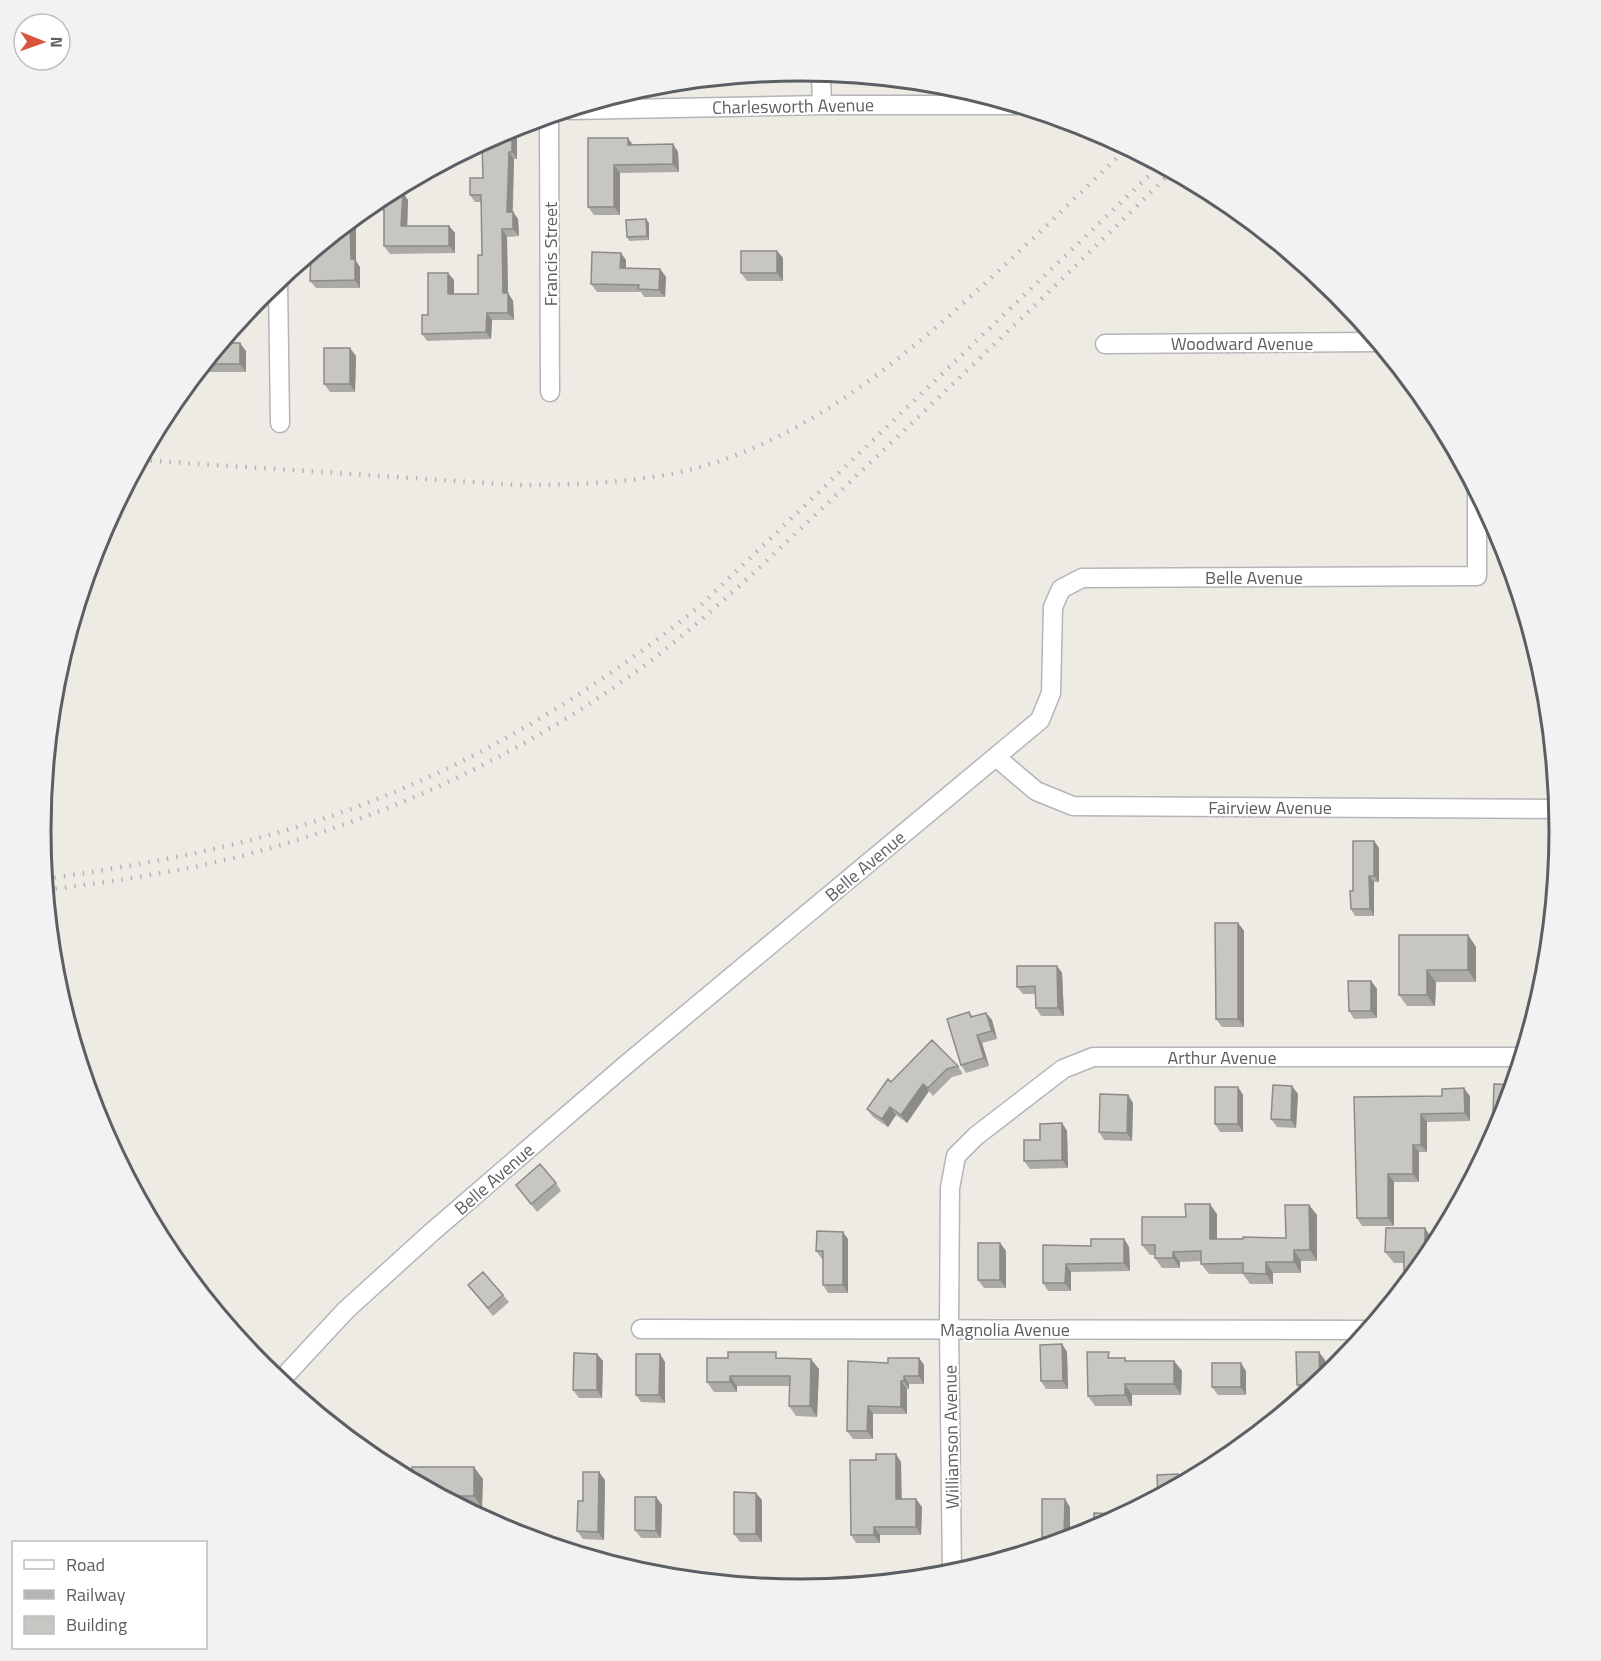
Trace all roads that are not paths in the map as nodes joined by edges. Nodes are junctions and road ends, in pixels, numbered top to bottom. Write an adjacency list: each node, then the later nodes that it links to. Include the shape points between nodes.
1 (821, 82): 2 (street)
2 (822, 105): 3 (street, Charlesworth Avenue); 4 (street, Charlesworth Avenue)
3 (986, 105)
4 (599, 109)
5 (549, 125): 9 (street, Francis Street)
6 (278, 294): 10 (street)
7 (1369, 342): 8 (street, Woodward Avenue)
8 (1105, 344)
9 (550, 392)
10 (280, 423)
11 (1477, 508): 12 (street, Belle Avenue, via 1477,576 1082,578 1061,589 1053,607 1051,693 1040,720)
12 (996, 757): 13 (street, Fairview Avenue, via 1036,791 1073,806); 19 (street, Belle Avenue, via 628,1063 432,1232 346,1310)
13 (1549, 809)
14 (1514, 1057): 15 (street, Arthur Avenue, via 1093,1057 1063,1069)
15 (956, 1156): 16 (street, Williamson Avenue, via 950,1188)
16 (949, 1328): 17 (street, Magnolia Avenue); 18 (street, Magnolia Avenue); 20 (street, Williamson Avenue)
17 (641, 1329)
18 (1359, 1330)
19 (286, 1375)
20 (952, 1565)

